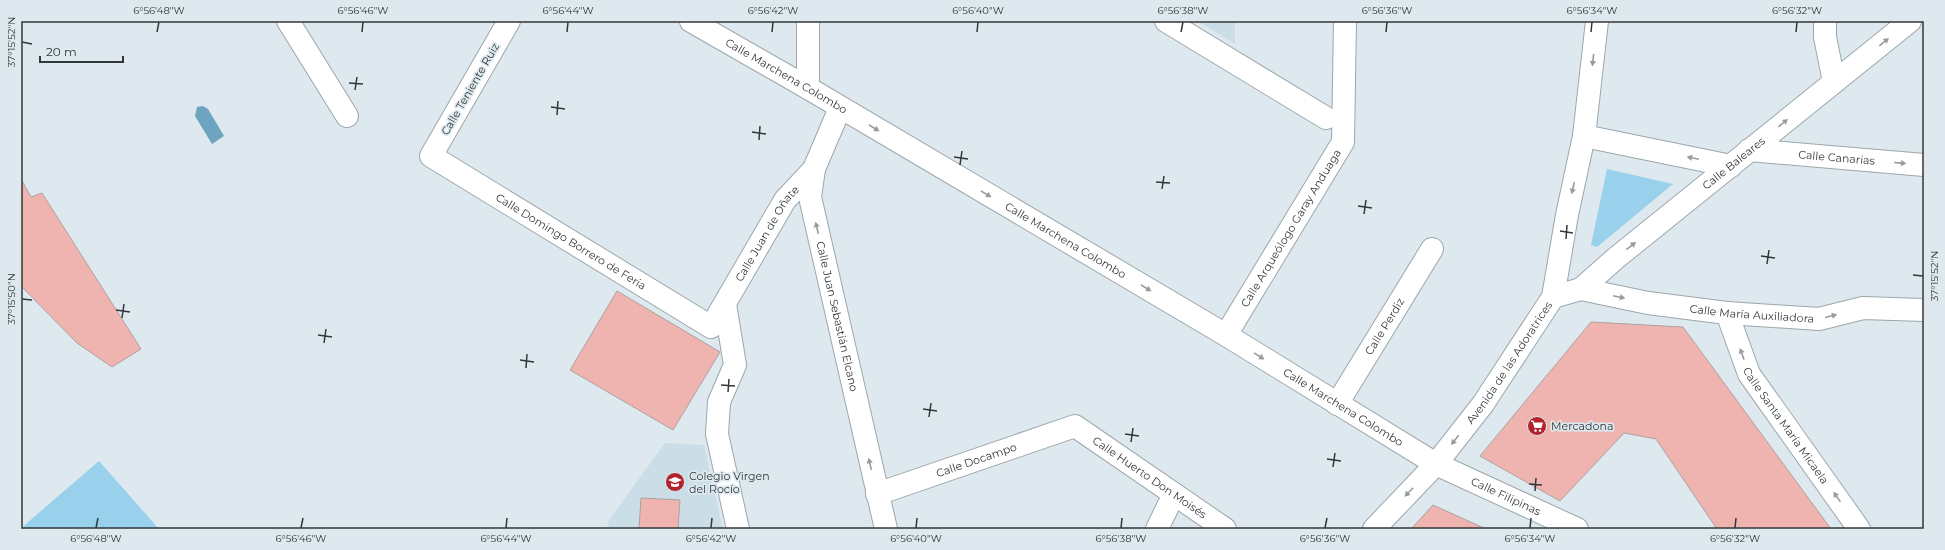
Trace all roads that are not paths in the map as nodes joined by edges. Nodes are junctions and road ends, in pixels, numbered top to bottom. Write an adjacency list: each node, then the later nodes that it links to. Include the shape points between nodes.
1 (288, 21): 13 (street)
2 (509, 21): 17 (street, Calle Teniente Ruiz)
3 (691, 21): 11 (street, Calle Marchena Colombo)
4 (808, 21): 11 (street)
5 (1166, 21): 14 (street)
6 (1345, 21): 28 (street, Calle Arqueólogo Garay Anduaga, via 1343,142)
7 (1597, 21): 15 (street, Avenida de las Adoratrices, one-way to 15)
8 (1825, 21): 10 (street, via 1825,37)
9 (1910, 21): 10 (street, Calle Baleares, one-way to 9)
10 (1834, 82): 16 (street, Calle Baleares, one-way to 10)
11 (808, 88): 12 (street, Calle Marchena Colombo)
12 (840, 108): 20 (street, Calle Juan Sebastián Elcano); 28 (street, Calle Marchena Colombo, one-way to 28)
13 (348, 116)
14 (1326, 118)
15 (1584, 136): 19 (street, one-way to 15); 23 (street, Avenida de las Adoratrices, one-way to 23)
16 (1749, 150): 18 (street, Calle Canarias, one-way to 18); 19 (street, Calle Baleares)
17 (431, 156): 27 (street, Calle Domingo Borrero de Feria)
18 (1924, 165)
19 (1732, 166): 22 (street, Calle Baleares, one-way to 19)
20 (814, 169): 24 (street, Calle Juan de Oñate, via 785,200); 32 (street, Calle Juan Sebastián Elcano, one-way to 20, via 810,197)
21 (1432, 250): 29 (street, Calle Perdiz)
22 (1581, 289): 23 (street, Calle Baleares); 26 (street, Calle María Auxiliadora, one-way to 26, via 1648,303)
23 (1553, 297): 31 (street, Avenida de las Adoratrices, one-way to 31, via 1483,404)
24 (725, 304): 27 (street, Calle Juan de Oñate); 34 (street, via 735,364 719,402 717,434)
25 (1924, 310): 26 (street, Calle María Auxiliadora, one-way to 25, via 1819,319 1863,308)
26 (1727, 313): 40 (street, Calle Santa María Micaela, one-way to 26, via 1749,374)
27 (711, 327)
28 (1226, 335): 29 (street, Calle Marchena Colombo, one-way to 29)
29 (1337, 404): 31 (street, Calle Marchena Colombo)
30 (1075, 426): 32 (street, Calle Docampo); 33 (street, Calle Huerto Don Moisés)
31 (1436, 464): 38 (street, Avenida de las Adoratrices, one-way to 38); 39 (street, Calle Filipinas)
32 (877, 494): 35 (street, Calle Juan Sebastián Elcano)
33 (1174, 494): 36 (street); 37 (street, Calle Huerto Don Moisés)
34 (738, 529)
35 (886, 529)
36 (1157, 529)
37 (1225, 529)
38 (1374, 529)
39 (1576, 529)
40 (1859, 529)

